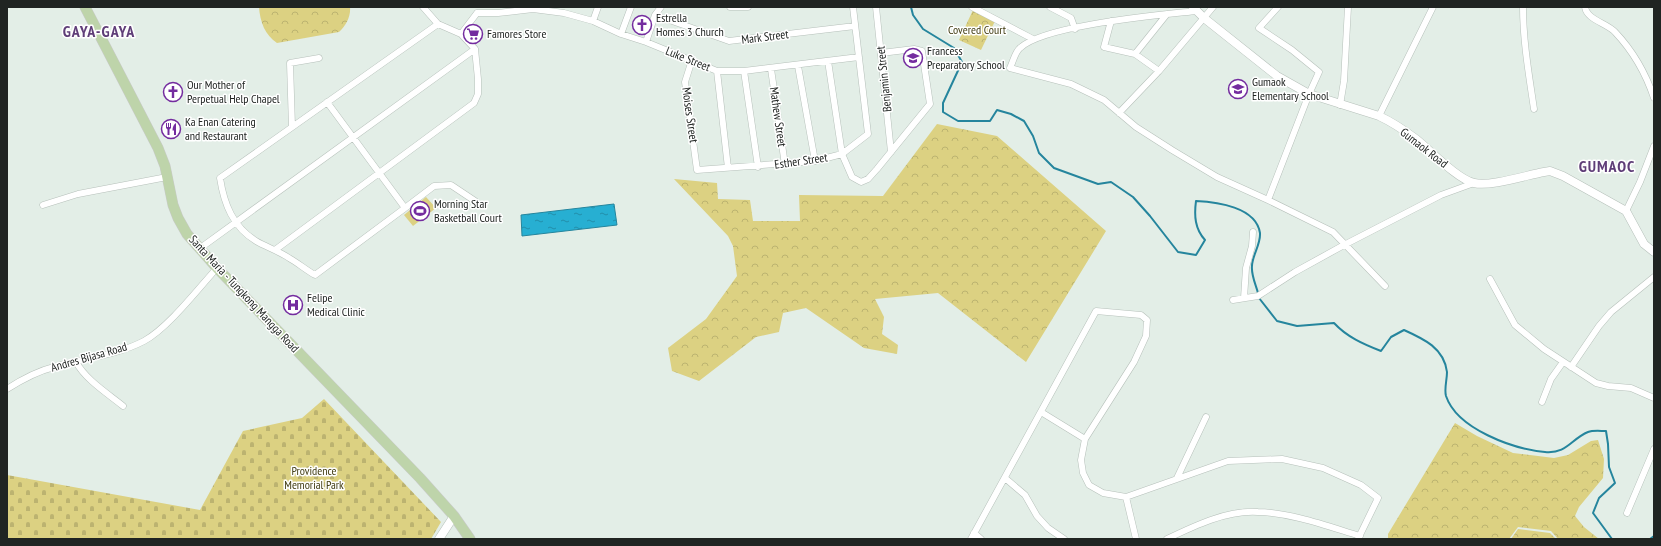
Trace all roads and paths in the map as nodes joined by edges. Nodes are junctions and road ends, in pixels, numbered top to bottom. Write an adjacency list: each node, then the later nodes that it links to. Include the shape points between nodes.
1 (85, 7): 66 (main road, Santa Maria - Tungkong Mangga Road, via 158,148)
2 (423, 7): 29 (street)
3 (472, 7): 23 (street)
4 (598, 7): 27 (street)
5 (632, 7): 33 (street)
6 (661, 7): 25 (street)
7 (730, 7): 8 (street)
8 (748, 7)
9 (853, 7): 30 (street)
10 (876, 7): 37 (street, Benjamin Street)
11 (972, 7): 34 (street)
12 (1050, 7): 31 (street, via 1071,18)
13 (1213, 7): 26 (street)
14 (1278, 7): 48 (street, via 1259,28 1319,72)
15 (1348, 7): 51 (street, via 1344,81)
16 (1433, 7): 54 (street)
17 (1523, 7): 52 (street, via 1526,54)
18 (1585, 7): 49 (street, via 1593,17 1614,30 1633,56)
19 (533, 8): 21 (street, Luke Street); 22 (street, Luke Street)
20 (1194, 9): 24 (street); 26 (street, Gumaok Road)
21 (499, 10): 23 (street, Luke Street)
22 (565, 10): 27 (street, Luke Street)
23 (477, 13): 32 (street)
24 (1167, 14): 28 (street); 38 (street)
25 (655, 15): 30 (street, Mark Street, via 729,41); 35 (street)
26 (1204, 18): 47 (street); 48 (street, Gumaok Road, via 1277,76)
27 (593, 21): 33 (street, Luke Street)
28 (1111, 21): 31 (street); 38 (street, via 1104,47)
29 (438, 24): 32 (street); 50 (street)
30 (855, 26): 39 (street)
31 (1075, 29): 34 (street)
32 (461, 34): 36 (street)
33 (621, 34): 35 (street, Luke Street)
34 (1033, 39): 53 (street, via 1019,49 1010,68 1071,84 1104,100)
35 (646, 42): 41 (street, Luke Street)
36 (475, 49): 56 (street); 65 (street, via 478,94 474,103)
37 (881, 53): 58 (street, Benjamin Street); 58 (street, via 914,49 922,51 930,104)
38 (1134, 54): 47 (street)
39 (859, 57): 42 (street, Luke Street); 59 (street, Esther Street, via 868,134)
40 (319, 58): 55 (street, via 290,63)
41 (692, 60): 45 (street, Luke Street); 64 (street, Moises Street, via 685,82)
42 (828, 61): 43 (street, Luke Street); 59 (street)
43 (798, 66): 44 (street, Luke Street); 60 (street)
44 (771, 68): 46 (street, Luke Street); 61 (street, Mathew Street)
45 (717, 71): 46 (street, Luke Street); 63 (street)
46 (744, 71): 62 (street)
47 (1159, 71): 53 (street)
48 (1309, 94): 51 (street, Gumaok Road); 68 (street)
49 (1654, 98)
50 (327, 102): 55 (street); 56 (street)
51 (1340, 105): 54 (street, Gumaok Road)
52 (1534, 109)
53 (1119, 113): 68 (street, via 1136,127 1216,177)
54 (1379, 116): 67 (street, Gumaok Road, via 1415,138 1461,177)
55 (292, 127): 73 (street, via 220,178 226,205)
56 (352, 138): 65 (street); 73 (street)
57 (1654, 147): 72 (street)
58 (891, 152): 59 (street, via 868,178 861,182 852,177)
59 (842, 154): 60 (street, Esther Street)
60 (815, 161): 61 (street, Esther Street)
61 (785, 165): 62 (street, Esther Street)
62 (758, 167): 63 (street, Esther Street)
63 (728, 168): 64 (street, Esther Street)
64 (697, 170)
65 (379, 173): 71 (street); 77 (street)
66 (168, 177): 70 (street, via 78,194); 76 (main road, Santa Maria - Tungkong Mangga Road, via 178,218)
67 (1474, 183): 72 (street, Gumaok Road, via 1488,184 1550,171); 75 (street, via 1441,195)
68 (1268, 200): 75 (street, via 1333,232)
69 (475, 201): 71 (street, via 451,185 434,186)
70 (43, 205)
71 (405, 208): 77 (street, via 315,275)
72 (1626, 211): 78 (street, via 1644,244)
73 (236, 223): 76 (street); 77 (street, via 244,233)
74 (1253, 232): 83 (street, via 1246,268)
75 (1344, 245): 82 (street); 83 (street, via 1258,296)
76 (199, 249): 79 (main road, Santa Maria - Tungkong Mangga Road)
77 (275, 250)
78 (1654, 252)
79 (217, 268): 85 (street, Andres Bijasa Road, via 151,336 117,352); 100 (main road, Santa Maria - Tungkong Mangga Road, via 410,466)
80 (1654, 277): 87 (street, via 1611,312)
81 (1490, 279): 86 (street, via 1515,325)
82 (1385, 286)
83 (1244, 298): 84 (street)
84 (1233, 300)
85 (76, 362): 88 (street, Andres Bijasa Road, via 37,373); 91 (street, via 87,376)
86 (1563, 362): 87 (street); 90 (street, via 1551,379)
87 (1571, 367): 89 (street, via 1596,383 1631,388)
88 (8, 388)
89 (1654, 398)
90 (1542, 402)
91 (122, 406)
92 (1041, 412): 94 (street); 94 (street, via 1096,311 1141,315 1147,320 1146,336 1134,362); 96 (street)
93 (1206, 417): 97 (street)
94 (1085, 438): 98 (street, via 1081,460 1083,473 1089,485 1104,494)
95 (1654, 448): 99 (street)
96 (1005, 478): 101 (street); 107 (street, via 1025,495 1037,516 1048,528)
97 (1177, 478): 98 (street); 102 (street, via 1228,461 1282,459 1323,468 1361,485 1378,498)
98 (1126, 497): 108 (street)
99 (1627, 513)
100 (454, 516): 103 (street); 104 (main road, Santa Maria - Tungkong Mangga Road)
101 (974, 533): 105 (street); 106 (street)
102 (1359, 537): 109 (street, via 1294,517 1257,512 1228,515)
103 (439, 539)
104 (470, 539)
105 (971, 539)
106 (981, 539)
107 (1064, 539)
108 (1136, 539)
109 (1167, 539)

